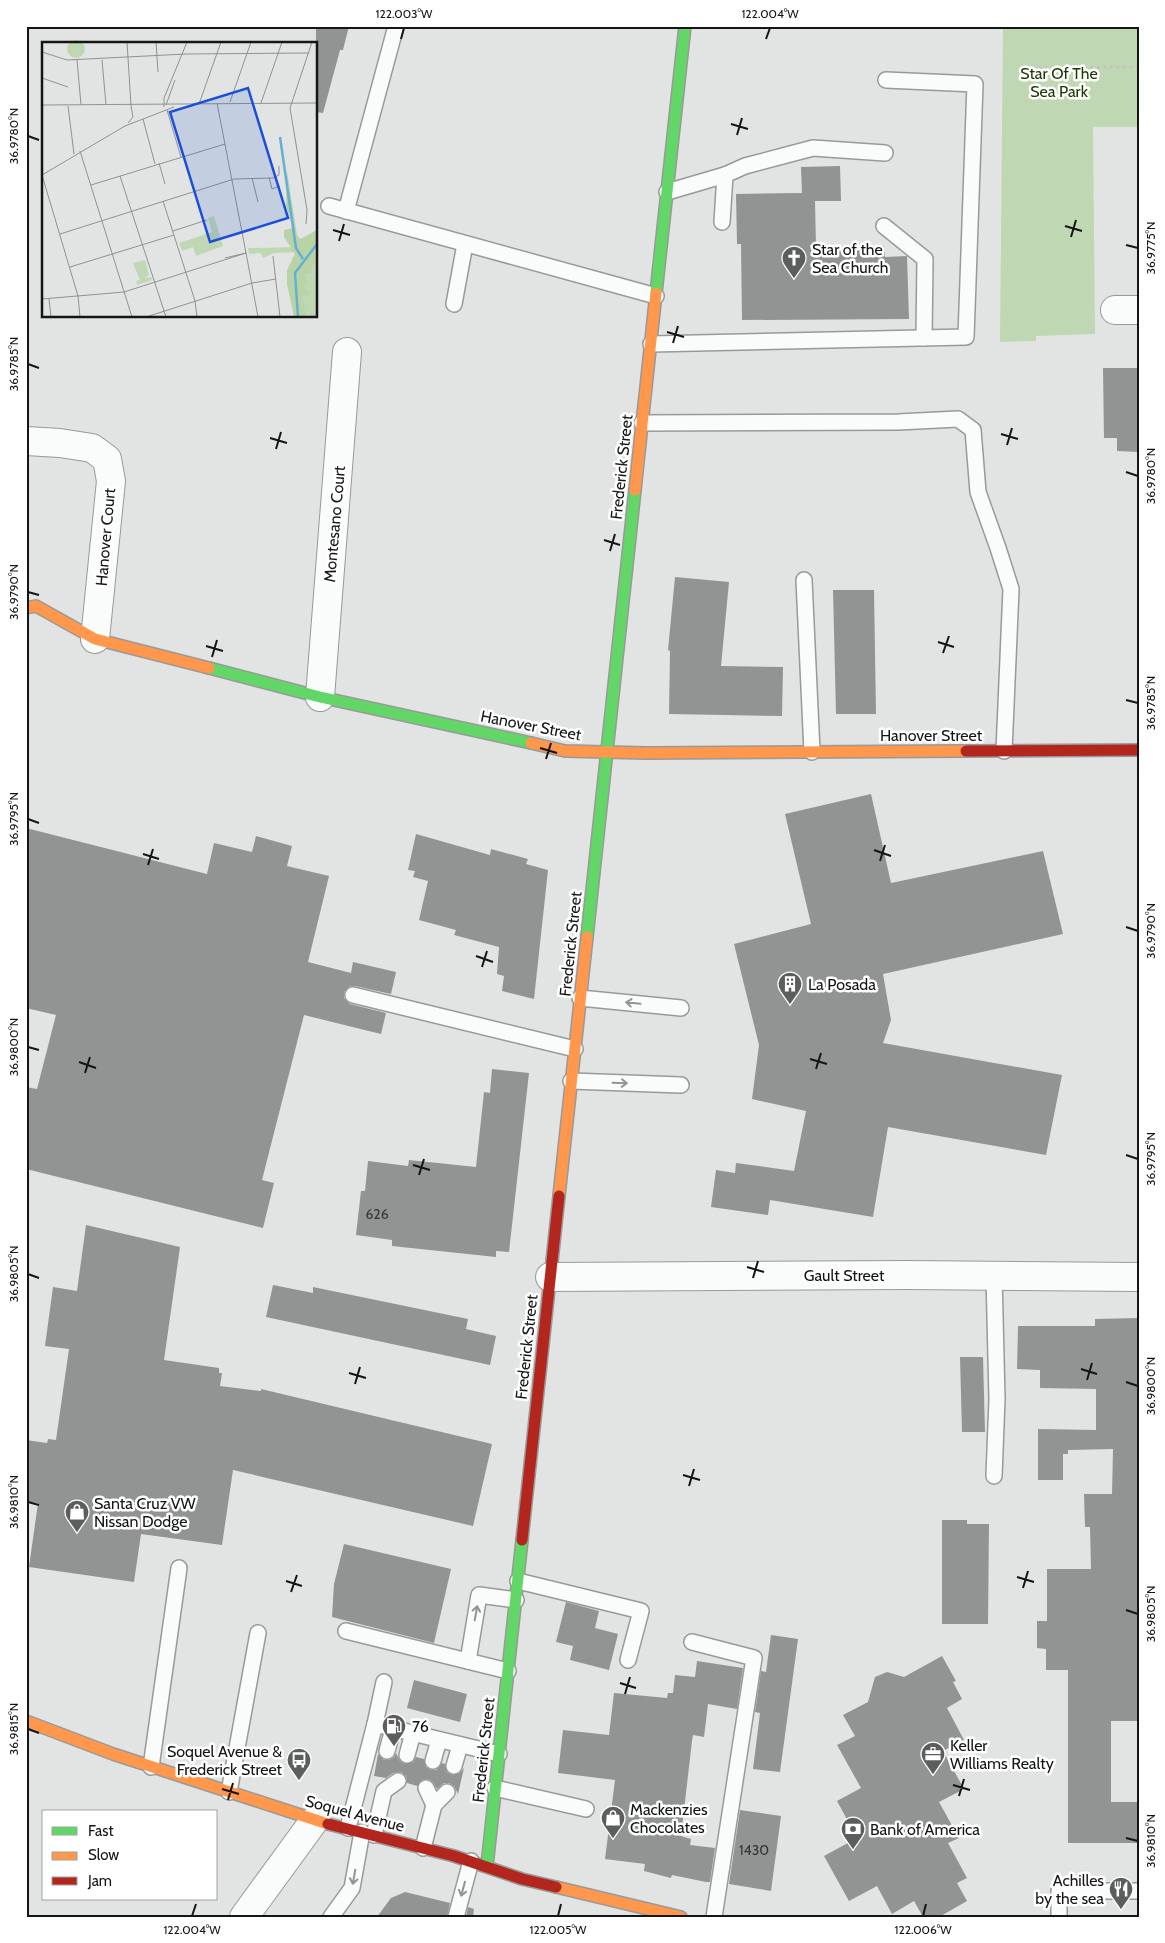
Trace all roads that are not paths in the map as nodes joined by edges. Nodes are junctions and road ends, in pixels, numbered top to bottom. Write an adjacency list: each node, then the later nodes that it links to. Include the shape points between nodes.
1 (396, 26): 8 (lane)
2 (685, 26): 6 (main road, Frederick Street)
3 (886, 80): 14 (lane, via 975,84 966,337)
4 (885, 153): 5 (lane, via 813,148 745,166)
5 (725, 175): 6 (lane); 9 (lane)
6 (667, 192): 12 (main road, Frederick Street)
7 (329, 206): 8 (lane)
8 (346, 211): 11 (lane)
9 (722, 222)
10 (884, 226): 14 (lane, via 926,260)
11 (465, 244): 12 (lane); 13 (lane)
12 (656, 296): 15 (main road, Frederick Street)
13 (454, 304)
14 (924, 338): 15 (lane)
15 (651, 344): 17 (main road, Frederick Street)
16 (347, 352): 22 (street, Montesano Court)
17 (642, 423): 24 (lane, via 958,420 973,430 978,492 1011,589); 26 (main road, Frederick Street)
18 (26, 441): 21 (street, Hanover Court, via 92,448 107,459 111,482)
19 (804, 580): 25 (lane)
20 (26, 608): 21 (main road, Hanover Street, via 36,606)
21 (95, 639): 22 (main road, Hanover Street)
22 (320, 696): 26 (main road, Hanover Street, via 565,751)
23 (1139, 750): 24 (main road, Hanover Street)
24 (1004, 751): 25 (main road, Hanover Street)
25 (812, 752): 26 (main road, Hanover Street)
26 (607, 753): 28 (main road, Frederick Street)
27 (353, 995): 30 (lane)
28 (580, 998): 29 (lane, one-way to 28); 30 (main road, Frederick Street)
29 (681, 1008)
30 (575, 1049): 31 (main road, Frederick Street)
31 (572, 1081): 32 (lane, one-way to 32); 34 (main road, Frederick Street)
32 (681, 1085)
33 (994, 1275): 34 (street, Gault Street); 35 (street, Gault Street); 36 (lane, via 997,1399)
34 (550, 1277): 38 (main road, Frederick Street)
35 (1139, 1277)
36 (994, 1476)
37 (179, 1568): 58 (lane)
38 (518, 1581): 39 (main road, Frederick Street); 43 (lane, via 640,1610)
39 (516, 1600): 44 (lane, one-way to 39, via 479,1595); 45 (main road, Frederick Street)
40 (346, 1631): 44 (lane)
41 (258, 1633): 62 (lane)
42 (692, 1642): 76 (lane, via 754,1658)
43 (628, 1660)
44 (468, 1661): 45 (lane)
45 (508, 1671): 54 (main road, Frederick Street)
46 (384, 1682): 48 (lane)
47 (26, 1721): 58 (main road, Soquel Avenue)
48 (375, 1724): 49 (lane); 67 (lane)
49 (393, 1729): 50 (lane); 53 (lane)
50 (413, 1733): 51 (lane); 55 (lane)
51 (439, 1740): 52 (lane); 56 (lane)
52 (460, 1745): 54 (lane); 57 (lane)
53 (387, 1751)
54 (499, 1754): 61 (main road, Frederick Street)
55 (407, 1755)
56 (433, 1761)
57 (454, 1766)
58 (151, 1767): 62 (main road, Soquel Avenue)
59 (398, 1781): 67 (lane, via 382,1784)
60 (426, 1788): 64 (lane)
61 (496, 1788): 65 (lane); 70 (main road, Frederick Street)
62 (229, 1792): 66 (main road, Soquel Avenue)
63 (447, 1792): 64 (lane)
64 (434, 1805): 68 (lane)
65 (586, 1809)
66 (314, 1821): 67 (main road, Soquel Avenue); 72 (street)
67 (361, 1832): 68 (main road, Soquel Avenue); 73 (lane, one-way to 73, via 352,1888)
68 (424, 1848): 69 (main road, Soquel Avenue)
69 (471, 1861): 70 (main road, Soquel Avenue); 74 (lane, one-way to 74)
70 (487, 1866): 75 (main road, Soquel Avenue, via 522,1879)
71 (1139, 1890): 77 (lane, via 1059,1892)
72 (244, 1917)
73 (331, 1917)
74 (456, 1917)
75 (681, 1917)
76 (714, 1917)
77 (1058, 1917)

